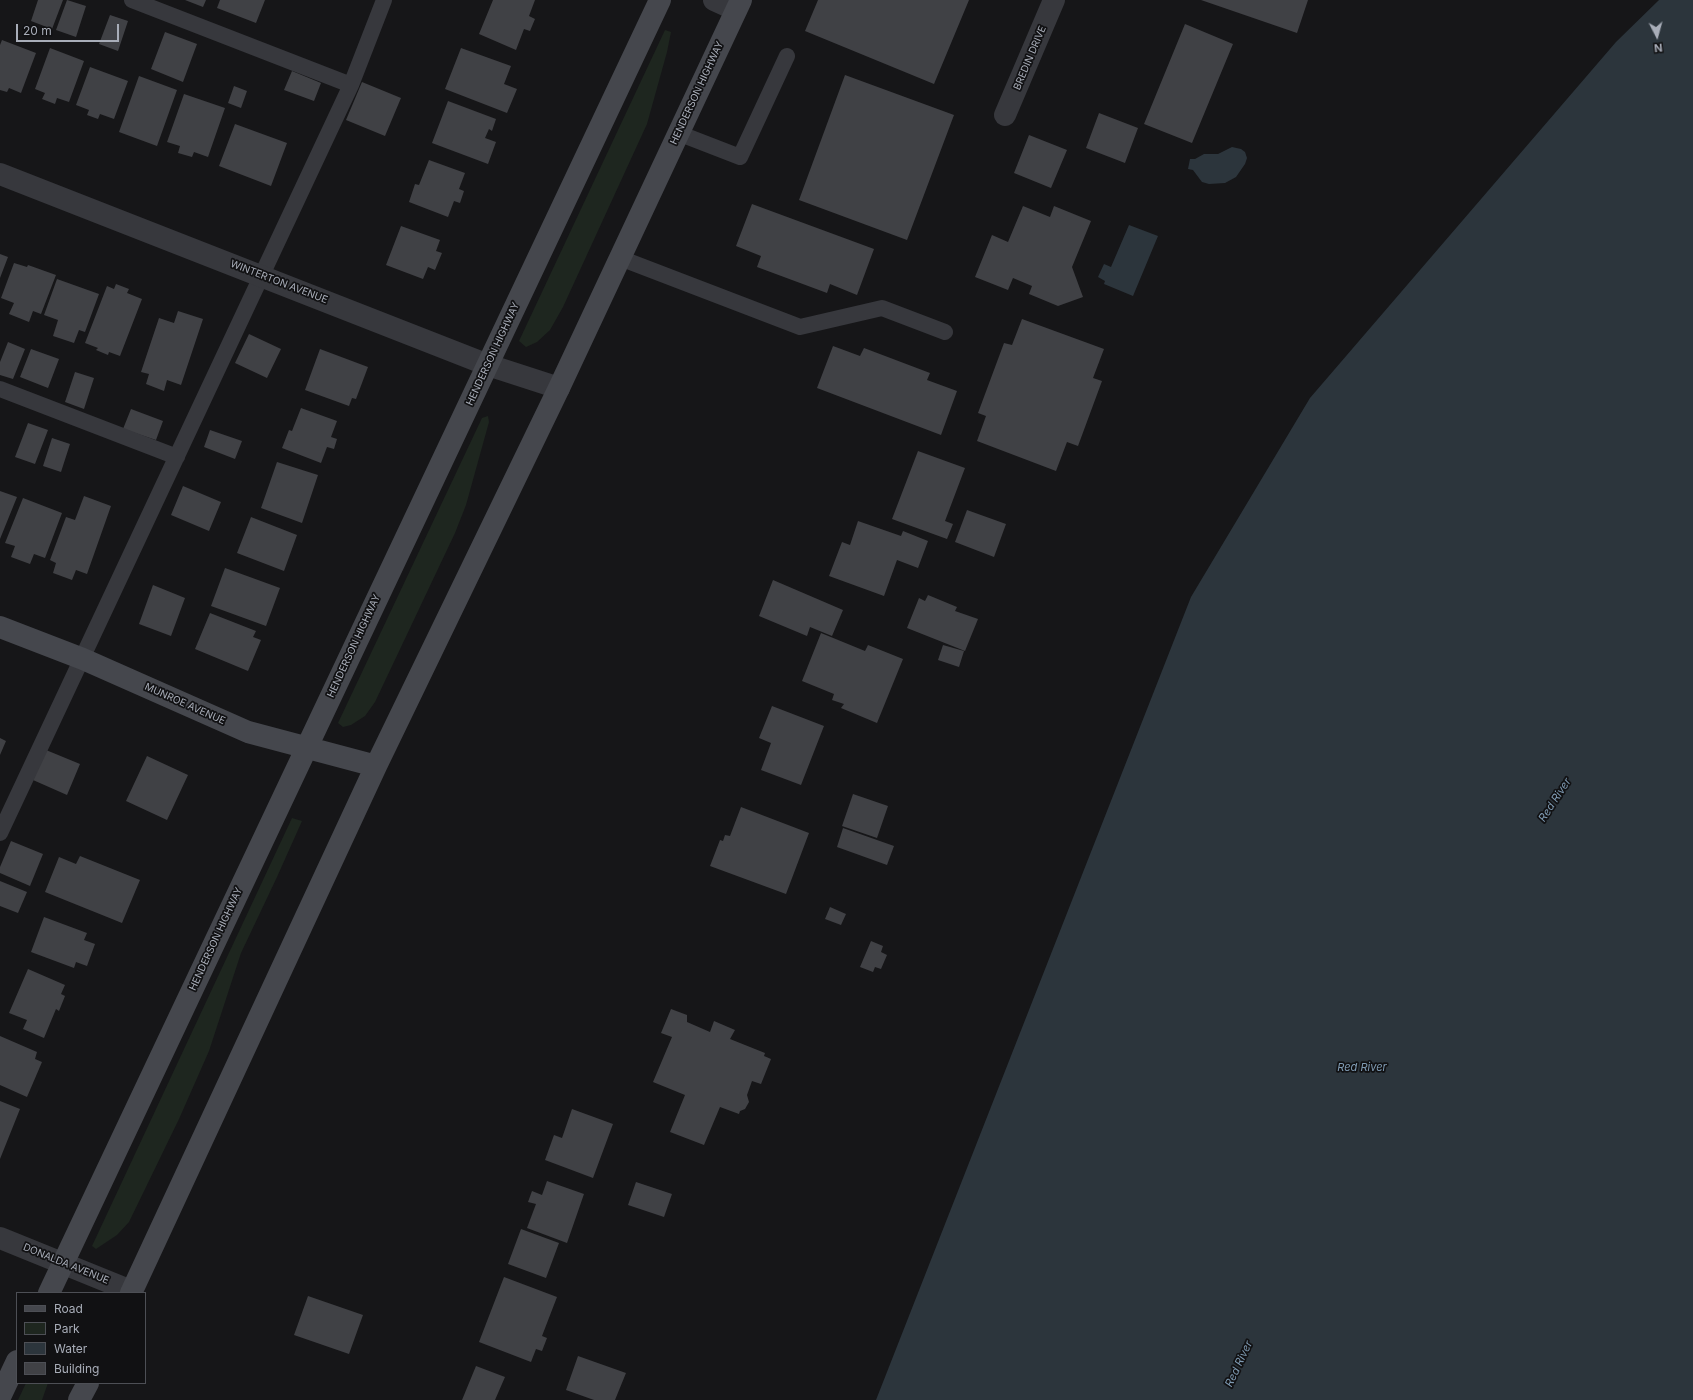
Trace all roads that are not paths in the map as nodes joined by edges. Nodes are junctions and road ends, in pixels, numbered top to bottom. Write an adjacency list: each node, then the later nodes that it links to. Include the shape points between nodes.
1 (132, 0): 8 (lane)
2 (384, 0): 8 (lane)
3 (660, 0): 15 (main road, HENDERSON HIGHWAY)
4 (714, 0): 6 (street)
5 (1054, 0): 9 (street, BREDIN DRIVE)
6 (738, 5): 10 (main road, HENDERSON HIGHWAY)
7 (787, 56): 10 (lane, via 740,157)
8 (350, 85): 13 (lane)
9 (1005, 115)
10 (678, 133): 12 (main road, HENDERSON HIGHWAY)
11 (0, 174): 13 (street, WINTERTON AVENUE)
12 (620, 258): 14 (lane, via 800,327 882,308); 16 (main road, HENDERSON HIGHWAY)
13 (261, 275): 15 (street, WINTERTON AVENUE); 18 (lane)
14 (945, 332)
15 (488, 365): 16 (street, WINTERTON AVENUE); 21 (main road, HENDERSON HIGHWAY)
16 (559, 388): 22 (main road, HENDERSON HIGHWAY)
17 (0, 389): 18 (lane)
18 (177, 457): 20 (lane)
19 (0, 627): 20 (main road, MUNROE AVENUE)
20 (83, 659): 21 (main road, MUNROE AVENUE, via 248,732); 23 (lane)
21 (306, 749): 22 (main road, MUNROE AVENUE); 25 (main road, HENDERSON HIGHWAY)
22 (376, 766): 27 (main road, HENDERSON HIGHWAY)
23 (0, 833)
24 (0, 1238): 25 (street, DONALDA AVENUE)
25 (64, 1263): 26 (main road, HENDERSON HIGHWAY); 27 (street, DONALDA AVENUE)
26 (50, 1292)
27 (131, 1292)
28 (16, 1363): 30 (main road)
29 (87, 1384): 31 (main road)
30 (0, 1397)
31 (79, 1400)

